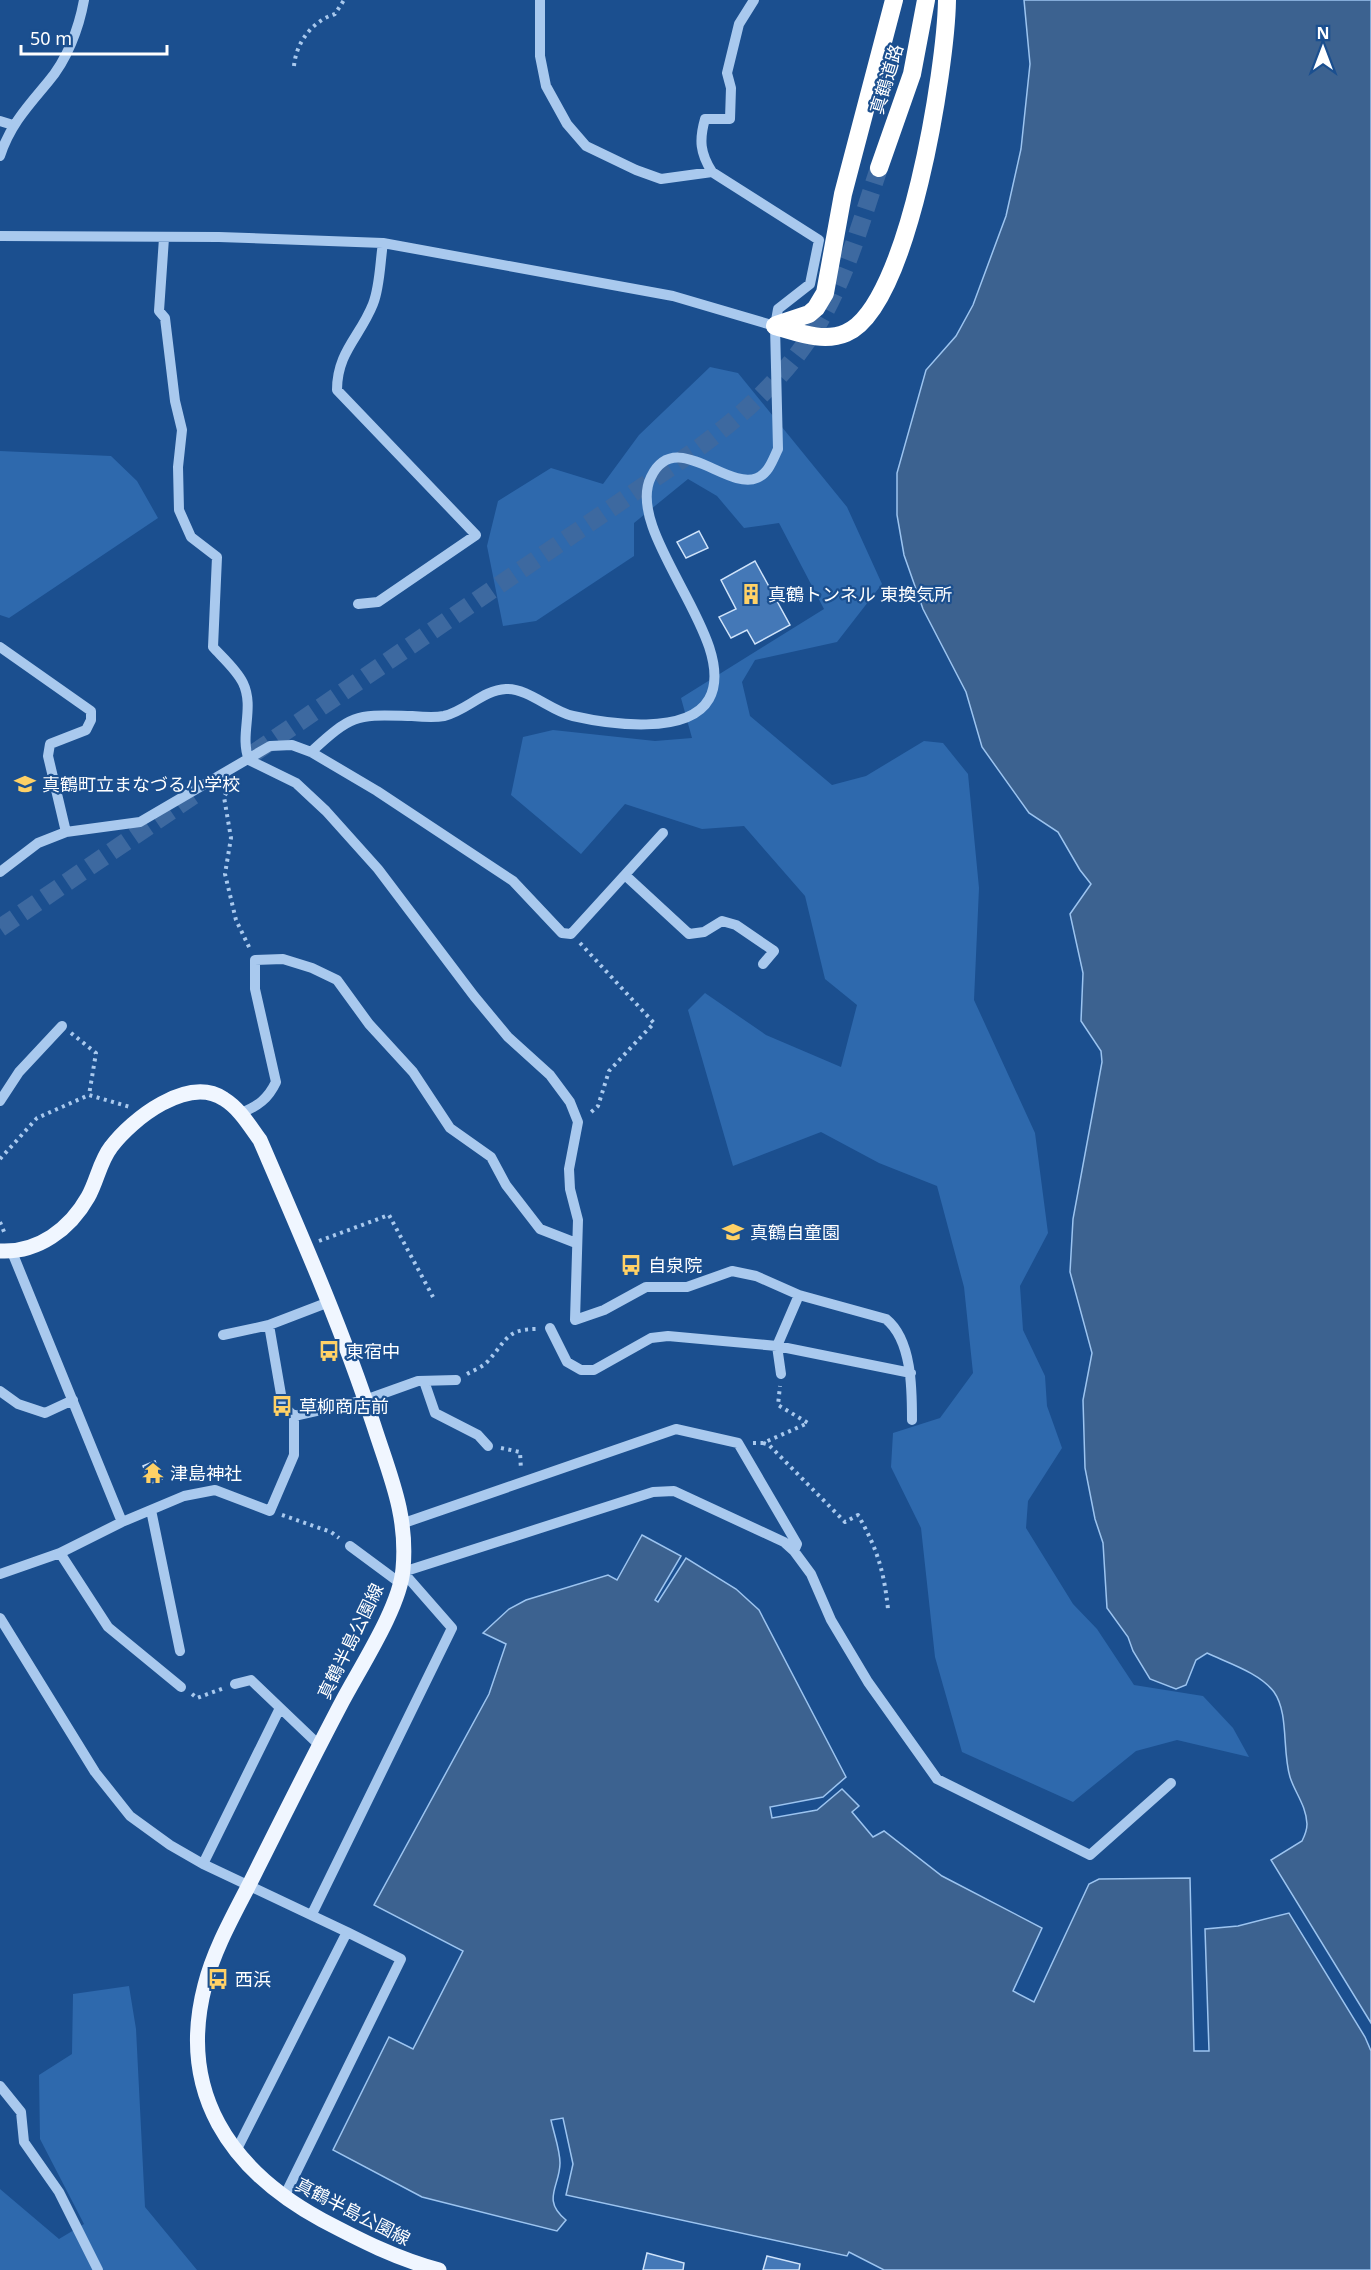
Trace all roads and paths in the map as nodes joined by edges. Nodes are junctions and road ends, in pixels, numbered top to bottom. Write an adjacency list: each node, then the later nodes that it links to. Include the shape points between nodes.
1 (84, 0): 10 (street, via 67,52 50,81)
2 (344, 0): 8 (path, via 335,14 322,18 296,48)
3 (540, 0): 13 (street, via 540,56 546,86 567,124 586,146 636,171 661,178)
4 (754, 0): 13 (street, via 739,24 727,73 731,88 730,119 705,119 700,138 702,157)
5 (894, 0): 17 (highway, via 843,194 825,292 809,314)
6 (926, 0): 12 (highway, 真鶴道路, via 912,74)
7 (947, 0): 17 (highway, via 939,86 926,153 902,241 876,305 854,330 833,337)
8 (294, 66)
9 (0, 121): 10 (street)
10 (13, 125): 11 (street)
11 (0, 156)
12 (879, 168)
13 (712, 172): 17 (street, via 819,240 810,284 778,309)
14 (0, 236): 15 (street)
15 (164, 238): 16 (street); 21 (street, via 159,311 165,318 182,430 179,510 190,537 217,557 213,647 243,681 248,701 243,746)
16 (383, 243): 17 (street, via 673,296); 18 (street, via 374,303 344,353 337,390 476,535 378,602)
17 (775, 326): 20 (street, via 778,449 769,468 757,478 742,479 688,458 671,460 658,466 646,498 652,524 713,660 712,690 697,712 671,724 573,716 507,688 441,717 362,716 346,722)
18 (358, 604)
19 (0, 647): 22 (street, via 91,711 86,730 50,744 48,756)
20 (311, 752): 21 (street, via 292,745 270,746); 26 (street, via 513,881 562,933)
21 (246, 762): 22 (street, via 140,822); 27 (path, via 224,797 231,838 225,874 236,920); 34 (street, via 296,783 326,811 378,869 501,1029 550,1075 570,1102)
22 (66, 832): 24 (street, via 38,843)
23 (663, 833): 25 (street)
24 (0, 872)
25 (625, 875): 26 (street); 28 (street, via 689,934 704,932 722,921 736,925 774,951)
26 (571, 934): 34 (path, via 654,1023 609,1071 598,1106)
27 (255, 960): 33 (street, via 255,989 276,1082 270,1095); 36 (street, via 283,959 337,980 369,1024 413,1072 450,1128 491,1157 506,1185 540,1229)
28 (763, 964)
29 (62, 1026): 30 (path, via 96,1053); 31 (street, via 19,1072)
30 (89, 1095): 32 (path); 35 (path, via 37,1118)
31 (0, 1101)
32 (149, 1111): 33 (main road, 真鶴半島公園線, via 166,1100 202,1094 222,1098); 38 (main road, 真鶴半島公園線, via 110,1148 88,1197 70,1223 52,1239)
33 (240, 1113): 37 (main road, 真鶴半島公園線, via 260,1140)
34 (578, 1122): 36 (street, via 569,1169 578,1220)
35 (0, 1159)
36 (576, 1243): 39 (street, via 575,1320 604,1310 646,1287 687,1287 732,1271 756,1276)
37 (306, 1246): 40 (path, via 389,1215); 41 (main road, 真鶴半島公園線)
38 (6, 1252): 51 (street)
39 (798, 1295): 45 (street); 46 (street, via 886,1319 895,1326)
40 (433, 1297)
41 (329, 1302): 42 (street); 52 (main road, 真鶴半島公園線)
42 (268, 1325): 44 (street); 53 (street, via 283,1406)
43 (550, 1328): 45 (street, via 567,1362 581,1370 594,1370 651,1338 703,1338); 48 (path, via 520,1329 502,1340 487,1363)
44 (223, 1335)
45 (777, 1346): 46 (street); 47 (street)
46 (911, 1373): 54 (street)
47 (781, 1374): 56 (path, via 778,1405 808,1423)
48 (456, 1380): 49 (street)
49 (424, 1381): 52 (street); 57 (street, via 435,1413 478,1435)
50 (0, 1391): 51 (street, via 18,1404 45,1413)
51 (73, 1400): 61 (street)
52 (365, 1400): 53 (street); 62 (main road, 真鶴半島公園線)
53 (294, 1416): 60 (street, via 294,1455)
54 (912, 1420)
55 (738, 1443): 56 (path); 58 (street, via 676,1430); 64 (street, via 797,1544)
56 (763, 1443): 68 (path, via 845,1522 858,1515 875,1544)
57 (488, 1446): 58 (path, via 520,1452)
58 (521, 1482): 62 (street)
59 (151, 1510): 60 (street, via 184,1496 215,1490); 61 (street); 70 (street)
60 (270, 1511): 63 (path, via 331,1532)
61 (122, 1522): 65 (street)
62 (404, 1522): 67 (main road, 真鶴半島公園線)
63 (350, 1546): 67 (street)
64 (794, 1551): 67 (street, via 784,1542 675,1491 653,1492); 75 (street, via 811,1574 831,1620 868,1682 937,1779 1090,1856)
65 (60, 1553): 66 (street); 72 (street, via 108,1627)
66 (0, 1574)
67 (402, 1578): 74 (main road, 真鶴半島公園線, via 395,1602); 78 (street, via 452,1628)
68 (888, 1609)
69 (0, 1618): 76 (street, via 95,1772 130,1816)
70 (180, 1651)
71 (236, 1684): 72 (path, via 197,1698); 73 (street, via 251,1680)
72 (181, 1687)
73 (280, 1708): 74 (street); 76 (street)
74 (319, 1745): 77 (main road, 真鶴半島公園線)
75 (1171, 1783)
76 (203, 1864): 77 (street)
77 (249, 1885): 78 (street); 81 (main road, 真鶴半島公園線, via 205,1982 197,2031 197,2061 204,2092 214,2117)
78 (312, 1914): 79 (street)
79 (346, 1932): 81 (street); 82 (street, via 401,1959)
80 (0, 2086): 83 (street, via 21,2112 24,2142 59,2192)
81 (236, 2151): 82 (main road, 真鶴半島公園線)
82 (284, 2197): 84 (main road, 真鶴半島公園線, via 388,2253)
83 (98, 2270)
84 (439, 2270)

